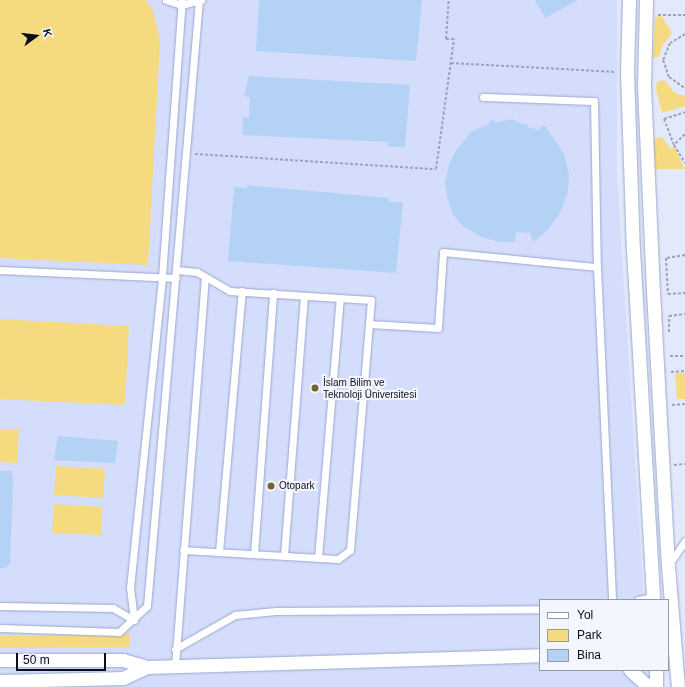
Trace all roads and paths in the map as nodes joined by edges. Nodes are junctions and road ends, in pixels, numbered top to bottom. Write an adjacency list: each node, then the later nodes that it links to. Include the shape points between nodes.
1 (166, 0): 6 (lane)
2 (199, 0): 6 (lane); 17 (lane)
3 (449, 0): 10 (path, via 446,38 454,39)
4 (628, 0): 11 (street)
5 (646, 0): 46 (street, via 644,94)
6 (181, 2): 23 (lane)
7 (668, 13): 8 (path)
8 (685, 15)
9 (685, 34): 12 (path, via 670,43 663,60 668,77)
10 (452, 63): 11 (path); 17 (path, via 436,169)
11 (627, 72): 47 (street, via 633,249)
12 (685, 88)
13 (483, 97): 20 (lane, via 594,101)
14 (685, 112): 16 (path, via 664,119)
15 (685, 134): 16 (path)
16 (674, 145): 18 (path)
17 (186, 154): 22 (lane)
18 (685, 163)
19 (685, 255): 26 (path, via 666,258 668,294)
20 (597, 267): 31 (lane, via 443,252 438,328); 48 (lane)
21 (0, 270): 23 (lane)
22 (176, 274): 23 (lane); 24 (lane, via 197,272); 53 (lane, via 147,606)
23 (162, 277): 53 (lane, via 130,588)
24 (205, 277): 25 (lane, via 230,291); 41 (lane)
25 (242, 291): 27 (lane); 42 (lane)
26 (685, 293)
27 (273, 294): 28 (lane); 43 (lane)
28 (304, 296): 29 (lane); 44 (lane)
29 (340, 298): 31 (lane, via 371,300); 45 (lane)
30 (685, 314): 32 (path, via 668,316)
31 (369, 324): 45 (lane, via 350,550 338,559)
32 (669, 336)
33 (669, 350): 34 (path, via 670,357)
34 (685, 356)
35 (685, 370): 36 (path, via 671,372)
36 (671, 378)
37 (670, 398): 38 (path, via 670,405)
38 (685, 404)
39 (685, 541): 40 (lane)
40 (682, 548): 46 (lane)
41 (183, 550): 42 (lane); 55 (lane)
42 (219, 552): 43 (lane)
43 (254, 554): 44 (lane)
44 (284, 556): 45 (lane)
45 (318, 558)
46 (668, 566): 49 (street)
47 (652, 598)
48 (612, 599)
49 (669, 599)
50 (0, 606): 53 (lane, via 113,608)
51 (669, 608): 65 (street)
52 (539, 609): 55 (lane, via 276,611 235,615)
53 (134, 620): 54 (lane, via 119,632)
54 (0, 628)
55 (176, 649): 58 (lane)
56 (539, 655): 58 (street)
57 (0, 660): 59 (street, via 123,660)
58 (175, 666): 59 (street)
59 (147, 667): 62 (street, via 123,678)
60 (631, 671): 63 (street)
61 (656, 671): 64 (street)
62 (0, 681)
63 (650, 687)
64 (656, 687)
65 (678, 687)

